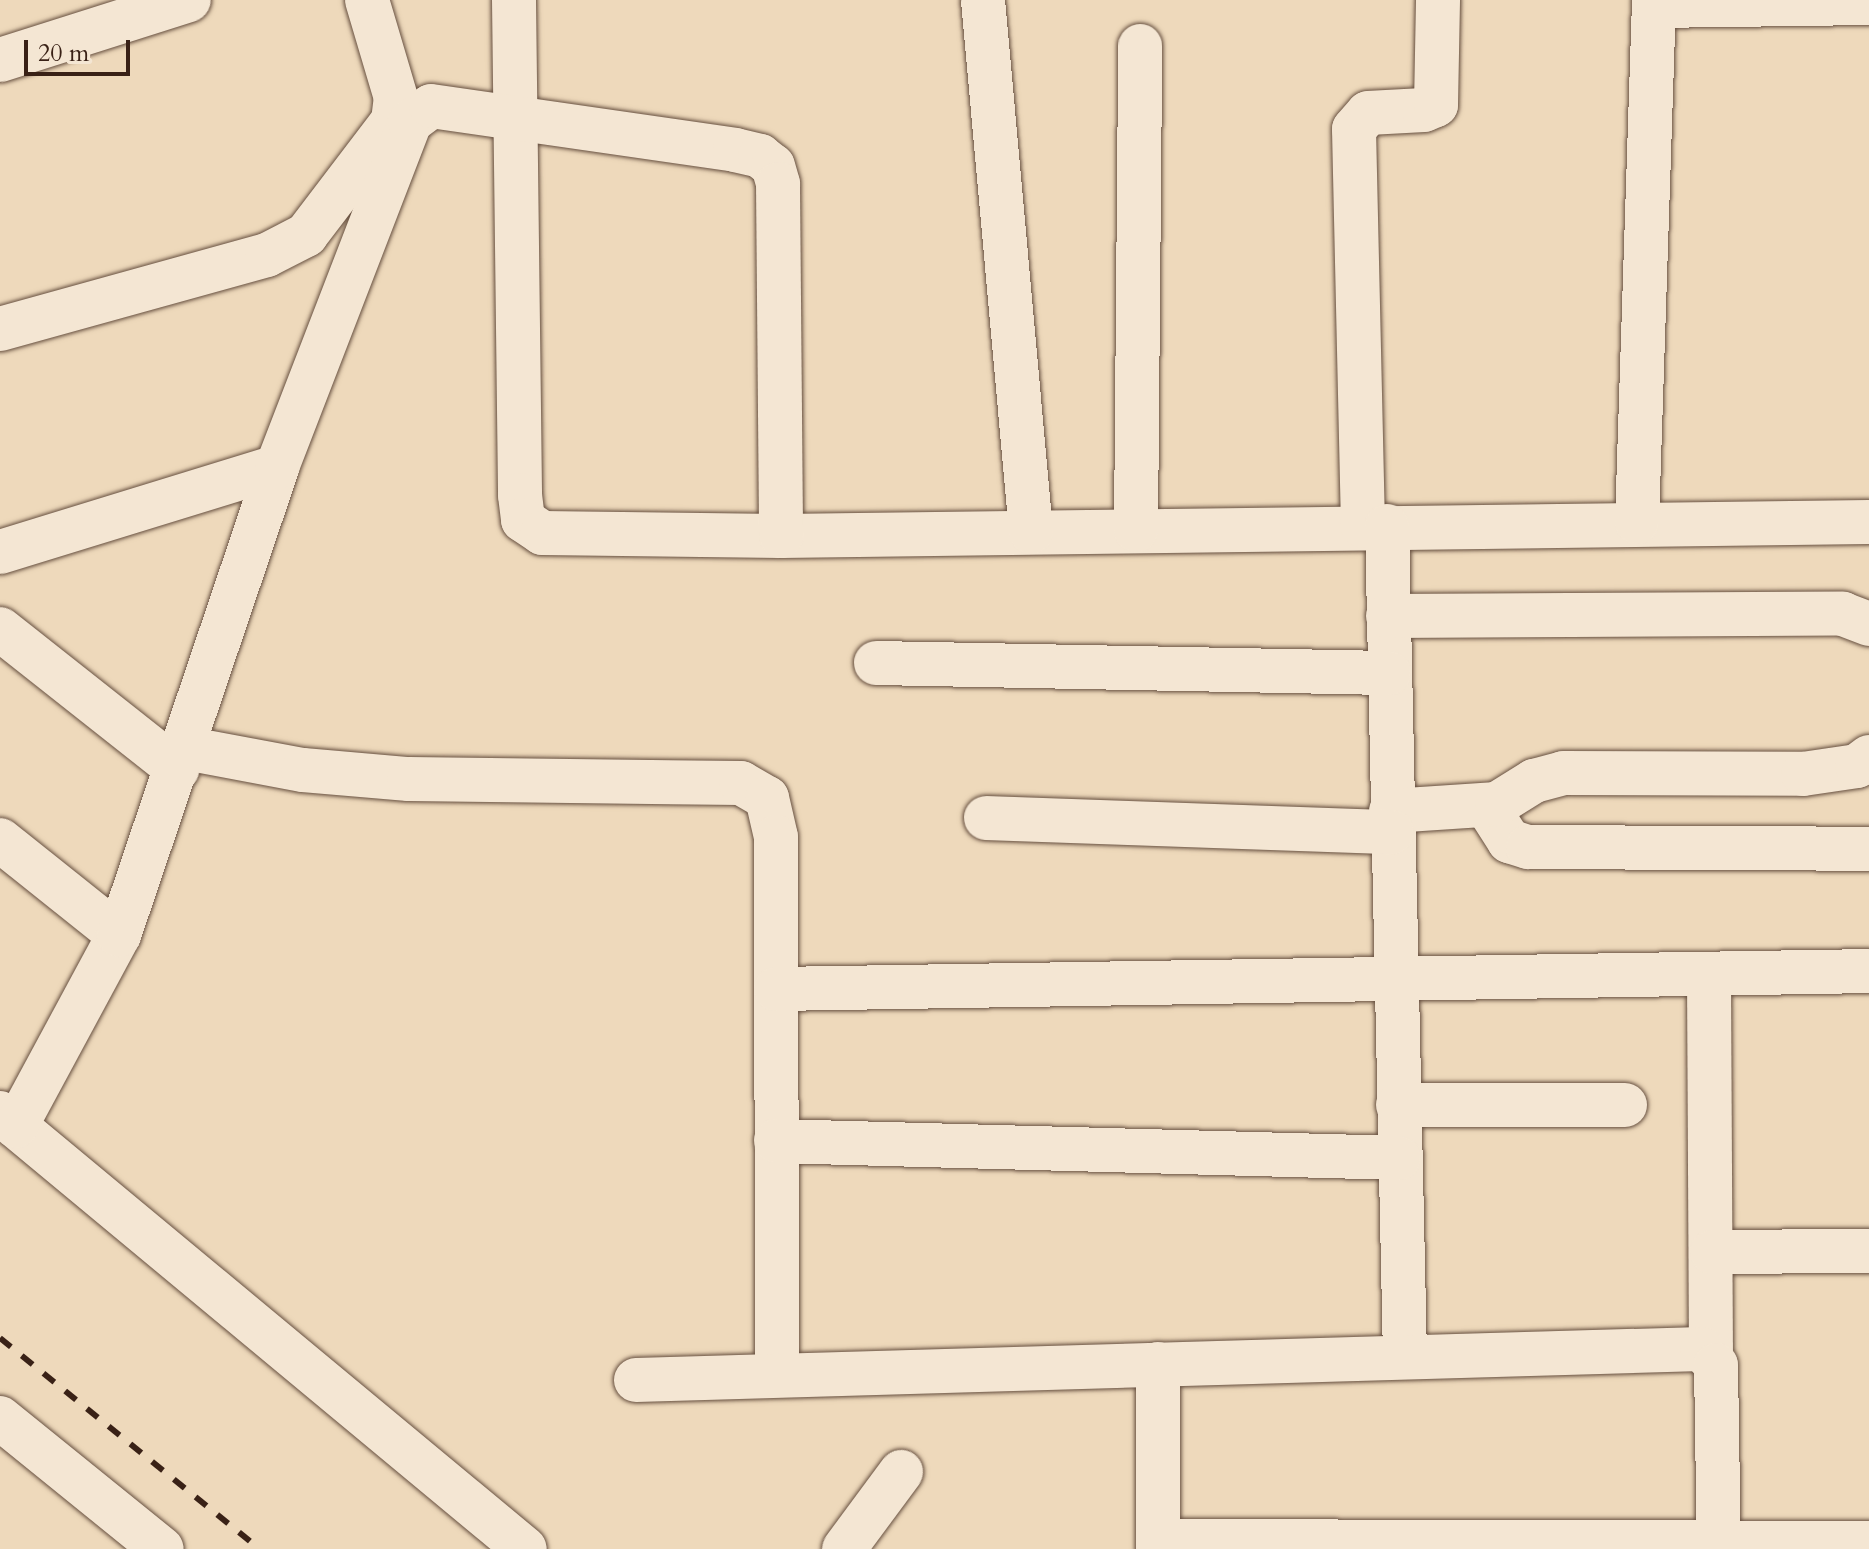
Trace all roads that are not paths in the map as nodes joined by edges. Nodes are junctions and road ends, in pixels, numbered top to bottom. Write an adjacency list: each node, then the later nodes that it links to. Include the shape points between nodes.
1 (189, 0): 9 (street)
2 (367, 0): 11 (street, via 396,98 393,121 306,235 267,255)
3 (514, 0): 10 (street)
4 (983, 0): 17 (street)
5 (1438, 0): 15 (street, via 1436,105 1368,113 1354,129)
6 (1654, 3): 7 (street); 13 (street)
7 (1869, 3)
8 (1140, 46): 16 (street)
9 (0, 60)
10 (514, 120): 12 (street, via 445,105 431,106 410,122); 18 (street, via 735,150 760,156 773,166 778,184); 18 (street, via 523,520 542,533 562,535)
11 (0, 329)
12 (277, 467): 19 (street); 25 (street)
13 (1637, 522): 14 (street); 15 (street)
14 (1869, 522)
15 (1375, 526): 16 (street); 20 (street)
16 (1136, 530): 17 (street)
17 (1031, 532): 18 (street)
18 (781, 536)
19 (0, 552)
20 (1388, 616): 21 (street, via 1843,614); 24 (street)
21 (1869, 624)
22 (0, 629): 25 (street)
23 (876, 663): 24 (street)
24 (1389, 673): 29 (street)
25 (181, 759): 32 (street); 36 (street, via 409,779 741,783 767,798 776,837)
26 (1865, 765): 27 (street, via 1803,774 1563,773)
27 (1486, 805): 29 (street); 31 (street, via 1509,841 1528,847)
28 (986, 818): 29 (street)
29 (1391, 821): 35 (street)
30 (0, 840): 32 (street)
31 (1869, 849)
32 (119, 935): 39 (street)
33 (1869, 971): 34 (street)
34 (1709, 977): 35 (street); 43 (street)
35 (1395, 980): 36 (street); 37 (street)
36 (776, 989): 40 (street)
37 (1398, 1105): 38 (street); 41 (street)
38 (1625, 1105)
39 (8, 1120): 55 (street)
40 (776, 1141): 41 (street); 47 (street)
41 (1399, 1158): 45 (street)
42 (1869, 1251): 43 (street)
43 (1712, 1252): 44 (street)
44 (1711, 1355): 45 (street, via 1691,1349); 53 (street, via 1716,1365)
45 (1405, 1357): 46 (street)
46 (1158, 1364): 47 (street); 52 (street)
47 (777, 1375): 48 (street)
48 (636, 1380)
49 (0, 1418): 54 (street)
50 (901, 1472): 56 (street)
51 (1869, 1543): 53 (street)
52 (1158, 1545): 53 (street)
53 (1719, 1546)
54 (162, 1549)
55 (525, 1549)
56 (844, 1549)

